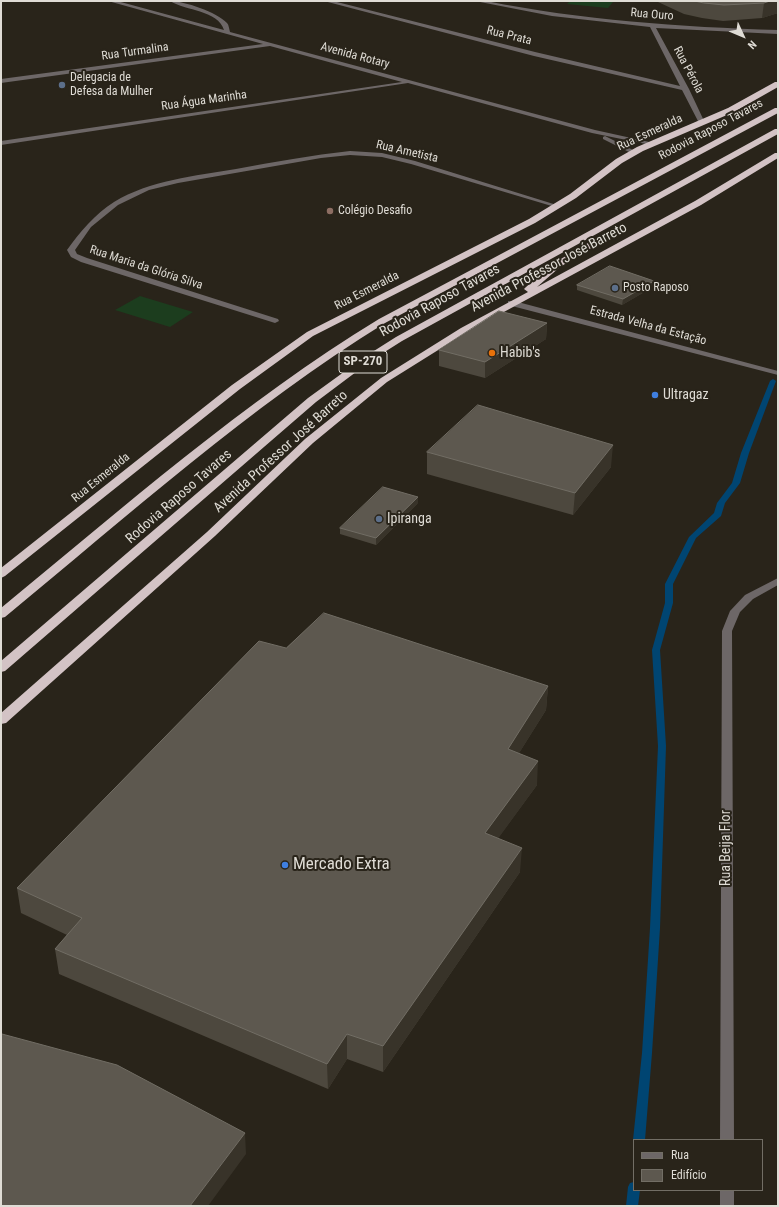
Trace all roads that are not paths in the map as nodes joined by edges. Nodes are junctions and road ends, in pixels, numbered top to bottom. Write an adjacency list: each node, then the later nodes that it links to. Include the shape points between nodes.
1 (111, 1): 7 (street, Avenida Rotary)
2 (173, 1): 7 (street, via 213,15 225,24)
3 (327, 1): 12 (street, Rua Prata, via 534,54)
4 (478, 1): 5 (street, Rua Ouro, via 533,12)
5 (653, 27): 6 (street, Rua Ouro); 12 (street, Rua Pérola)
6 (778, 32)
7 (228, 33): 8 (street, Avenida Rotary)
8 (272, 45): 9 (street, Rua Turmalina); 10 (street, Avenida Rotary)
9 (1, 81)
10 (411, 82): 16 (street, Avenida Rotary); 18 (street, Rua Água Marinha)
11 (778, 84): 14 (highway, Rua Esmeralda)
12 (686, 89): 14 (street, Rua Pérola)
13 (778, 110): 31 (highway, Rodovia Raposo Tavares / SP-270, via 403,310 333,351 233,423)
14 (702, 123): 20 (highway, Rua Esmeralda)
15 (778, 130): 32 (highway, Rodovia Raposo Tavares / SP-270, via 369,358 312,400)
16 (594, 132): 20 (street, Avenida Rotary); 22 (street, Avenida Rotary)
17 (778, 137): 26 (highway, via 557,265)
18 (13, 141): 19 (street, Rua Água Marinha); 21 (street)
19 (1, 143)
20 (652, 143): 22 (highway, Rua Esmeralda)
21 (1, 151)
22 (633, 152): 25 (highway, Rua Esmeralda)
23 (778, 155): 26 (highway, Avenida Professor José Barreto, via 691,207)
24 (178, 181): 25 (street, Rua Ametista, via 321,156 350,153 382,155); 27 (street, Rua Maria da Glória Silva, via 147,189 116,204 89,226 70,250 84,260)
25 (557, 206): 29 (highway, Rua Esmeralda, via 310,334 236,387)
26 (511, 303): 28 (street, Estrada Velha da Estação); 33 (highway, Avenida Professor José Barreto, via 384,380 309,441 211,534)
27 (275, 320)
28 (778, 373)
29 (1, 574)
30 (778, 581): 34 (street, Rua Beija Flor, via 749,597 735,611 727,631)
31 (1, 614)
32 (1, 668)
33 (1, 720)
34 (727, 1139)
35 (727, 1191): 36 (street)
36 (727, 1206)

